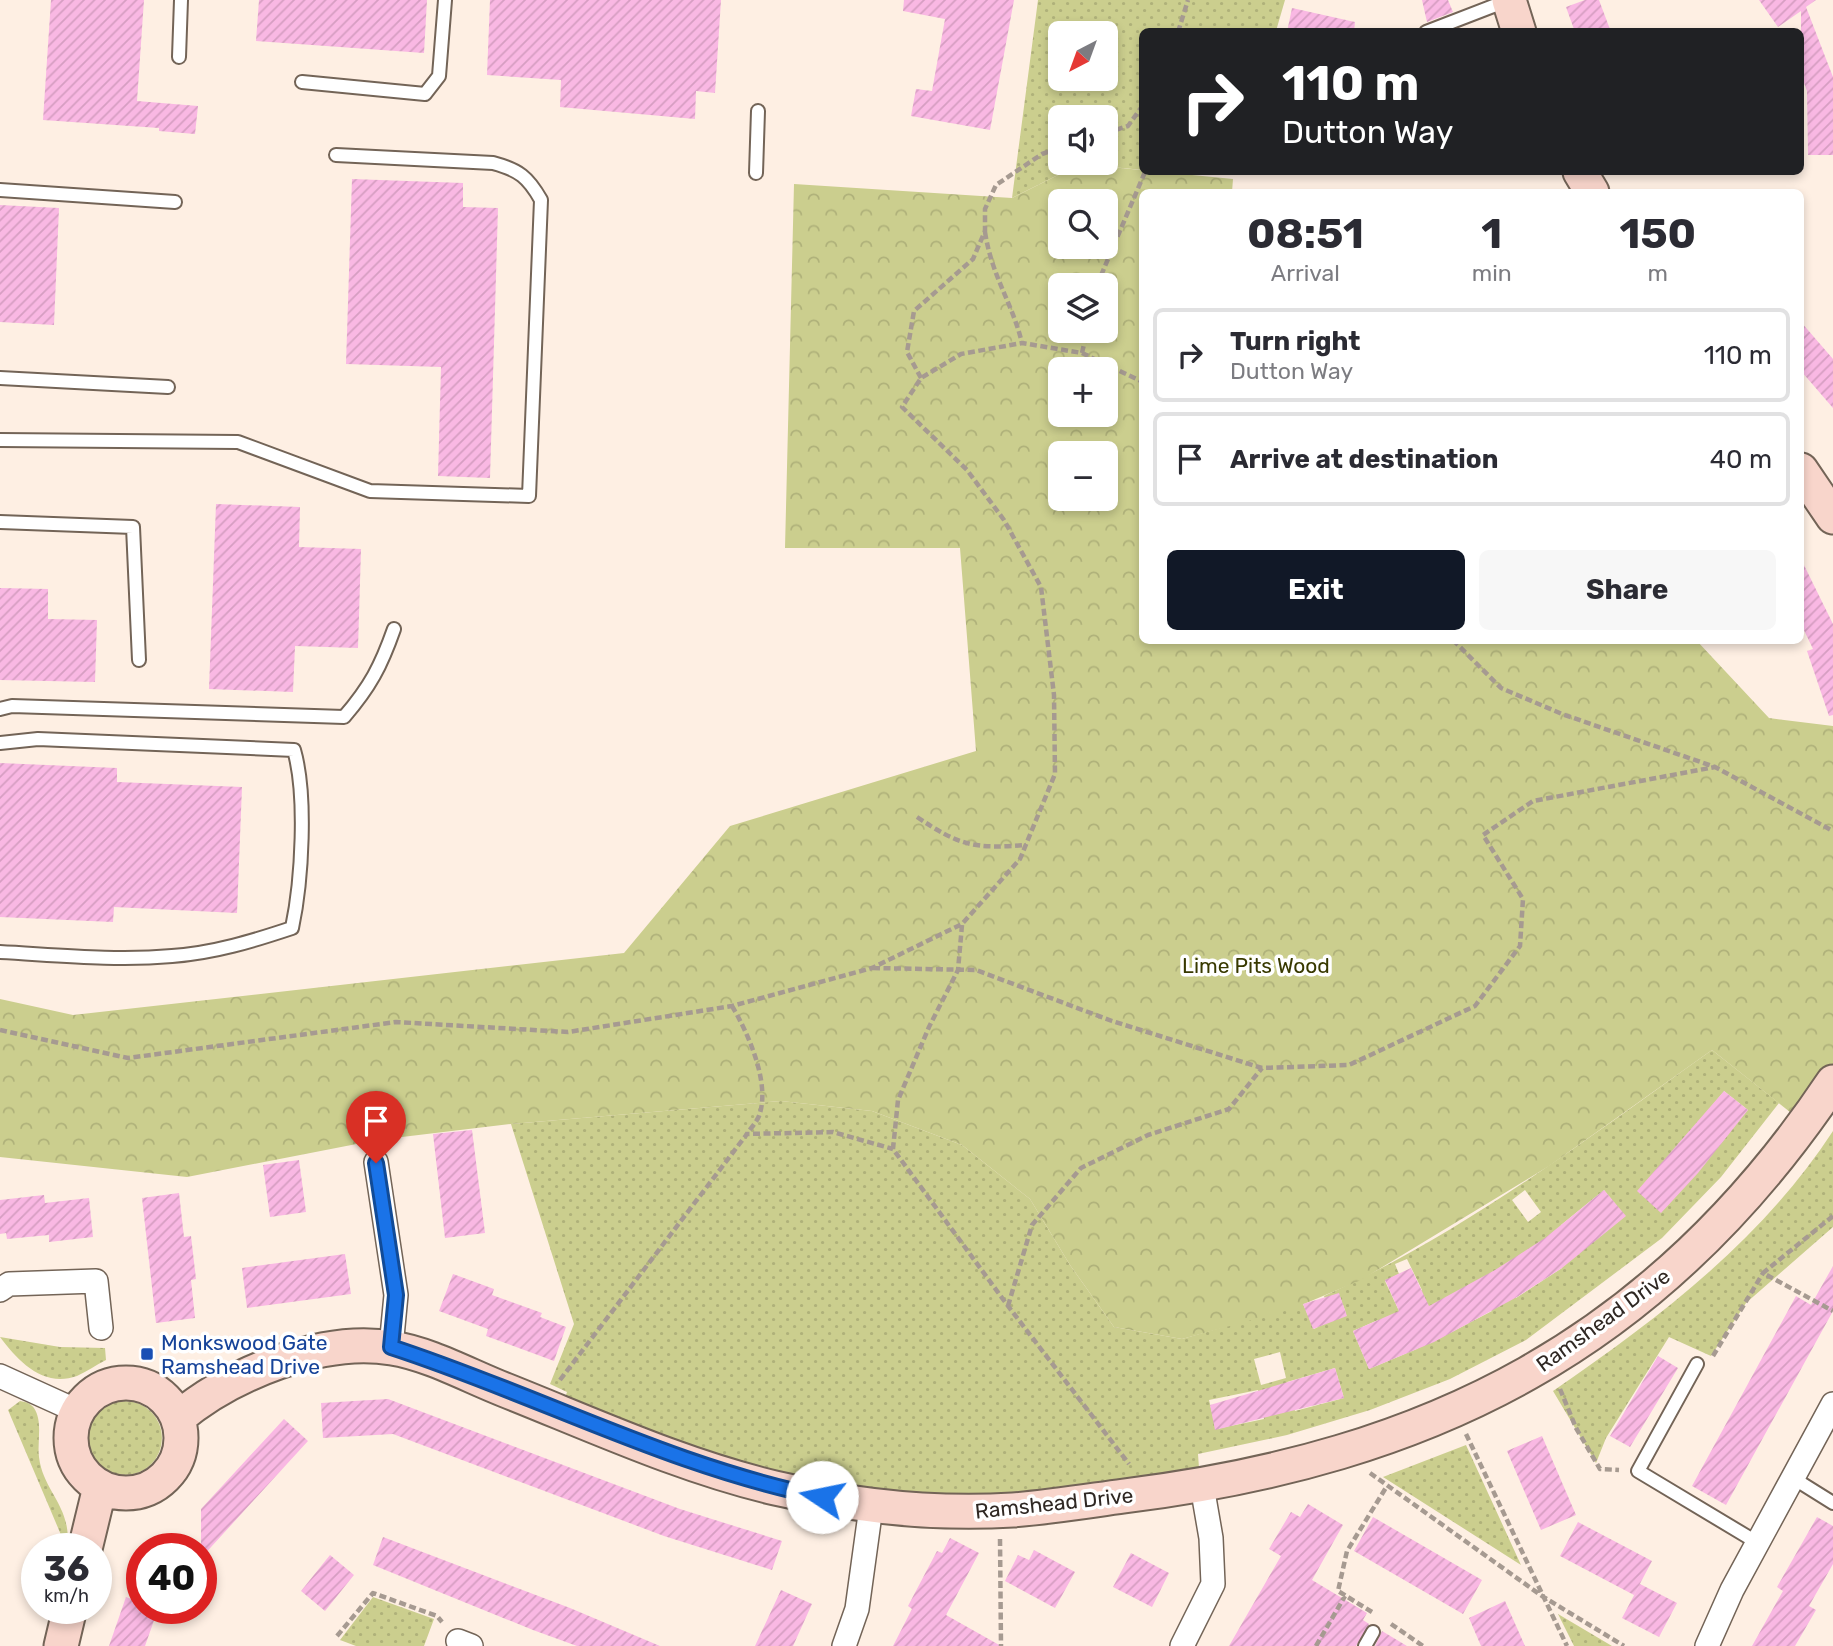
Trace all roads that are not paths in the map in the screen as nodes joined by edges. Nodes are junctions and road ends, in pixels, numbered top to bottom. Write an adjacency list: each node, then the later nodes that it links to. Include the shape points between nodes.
1 (181, 0): 6 (lane)
2 (445, 0): 7 (lane, via 439,76 425,94)
3 (1509, 0): 4 (lane); 5 (street)
4 (1436, 28)
5 (1518, 28)
6 (179, 57)
7 (302, 82)
8 (758, 111): 10 (lane)
9 (336, 155): 15 (lane, via 493,163 515,169 541,200 529,496 370,491 238,442)
10 (756, 173)
11 (0, 190): 12 (lane)
12 (174, 202)
13 (0, 378): 14 (lane)
14 (168, 387)
15 (0, 440)
16 (1804, 474): 17 (street)
17 (1833, 517)
18 (0, 522): 20 (lane, via 133,527)
19 (394, 629): 21 (lane, via 381,667 344,717)
20 (139, 660)
21 (0, 709)
22 (0, 743): 23 (lane, via 38,739 294,750 301,773 297,904 292,928 239,945 173,956)
23 (0, 952)
24 (1833, 1082): 35 (street, Ramshead Drive, via 1797,1134 1717,1228 1621,1312 1540,1367 1493,1395 1342,1454)
25 (376, 1163): 28 (street, via 396,1295)
26 (0, 1290): 27 (street, via 9,1284 96,1280)
27 (101, 1328)
28 (391, 1347): 33 (street, Ramshead Drive, via 338,1348 281,1360 226,1384); 38 (street, Ramshead Drive, via 676,1457 760,1484)
29 (1697, 1364): 40 (lane, via 1638,1471)
30 (0, 1376): 32 (street)
31 (1833, 1404): 34 (street)
32 (77, 1411): 33 (street, via 96,1391 127,1382 158,1392); 36 (street, via 71,1430 74,1460)
33 (178, 1418): 36 (street, via 180,1450 165,1478 136,1493)
34 (1793, 1478): 37 (lane); 40 (street)
35 (1202, 1486): 38 (street, Ramshead Drive, via 999,1510); 45 (street, via 1213,1584)
36 (100, 1487): 39 (street)
37 (1833, 1503)
38 (872, 1507): 44 (street, via 857,1609)
39 (89, 1533)
40 (1758, 1543): 47 (street)
41 (66, 1624): 43 (street)
42 (1373, 1632): 46 (lane)
43 (61, 1646)
44 (844, 1646)
45 (1182, 1646)
46 (1365, 1646)
47 (1707, 1646)

